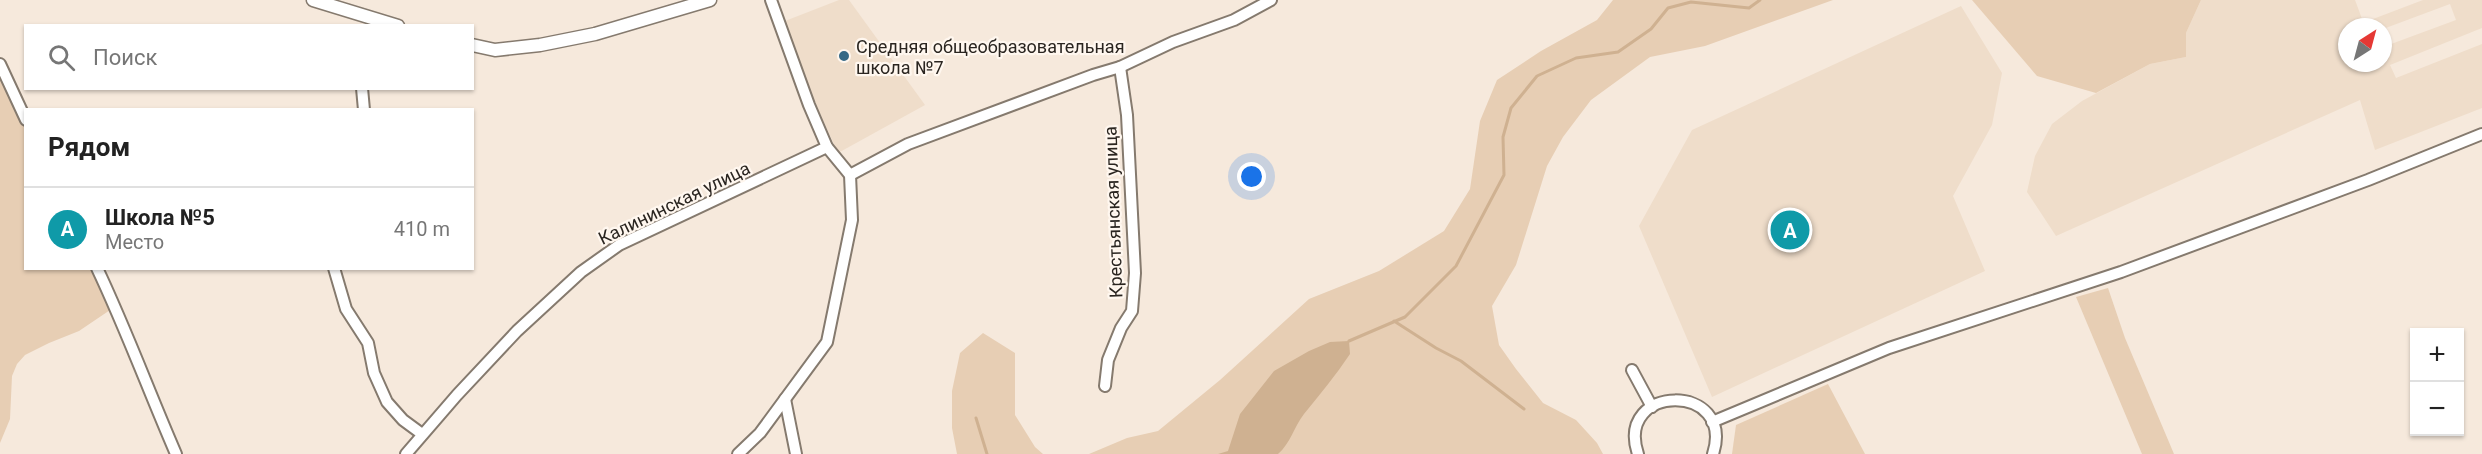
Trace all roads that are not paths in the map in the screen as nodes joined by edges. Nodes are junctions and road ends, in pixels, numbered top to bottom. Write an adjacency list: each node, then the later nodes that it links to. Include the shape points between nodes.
1 (313, 0): 5 (street)
2 (710, 0): 6 (street, via 595,34 540,45 495,50)
3 (771, 0): 13 (street)
4 (1271, 0): 8 (street, via 1234,20)
5 (377, 23)
6 (474, 45)
7 (0, 64): 11 (street)
8 (1120, 67): 14 (street, via 908,144); 18 (street, Крестьянская улица, via 1127,115 1135,273 1132,311 1108,360)
9 (362, 90): 10 (street)
10 (364, 108)
11 (24, 116)
12 (2482, 134): 21 (street, via 2133,268 1888,348)
13 (827, 147): 14 (street); 22 (street, Калининская улица, via 619,245 581,272 517,331)
14 (850, 175): 19 (street, via 852,220 827,342)
15 (98, 270): 23 (street)
16 (335, 270): 22 (street, via 346,309 368,343 387,402)
17 (1632, 370): 20 (street)
18 (1105, 386)
19 (785, 399): 25 (street); 26 (street)
20 (1652, 407): 21 (street, via 1665,400 1686,400 1704,411); 27 (street, via 1638,425)
21 (1712, 422): 28 (street, via 1716,437)
22 (422, 434): 24 (street, Калининская улица)
23 (176, 454)
24 (406, 454)
25 (738, 454)
26 (796, 454)
27 (1638, 454)
28 (1713, 454)

